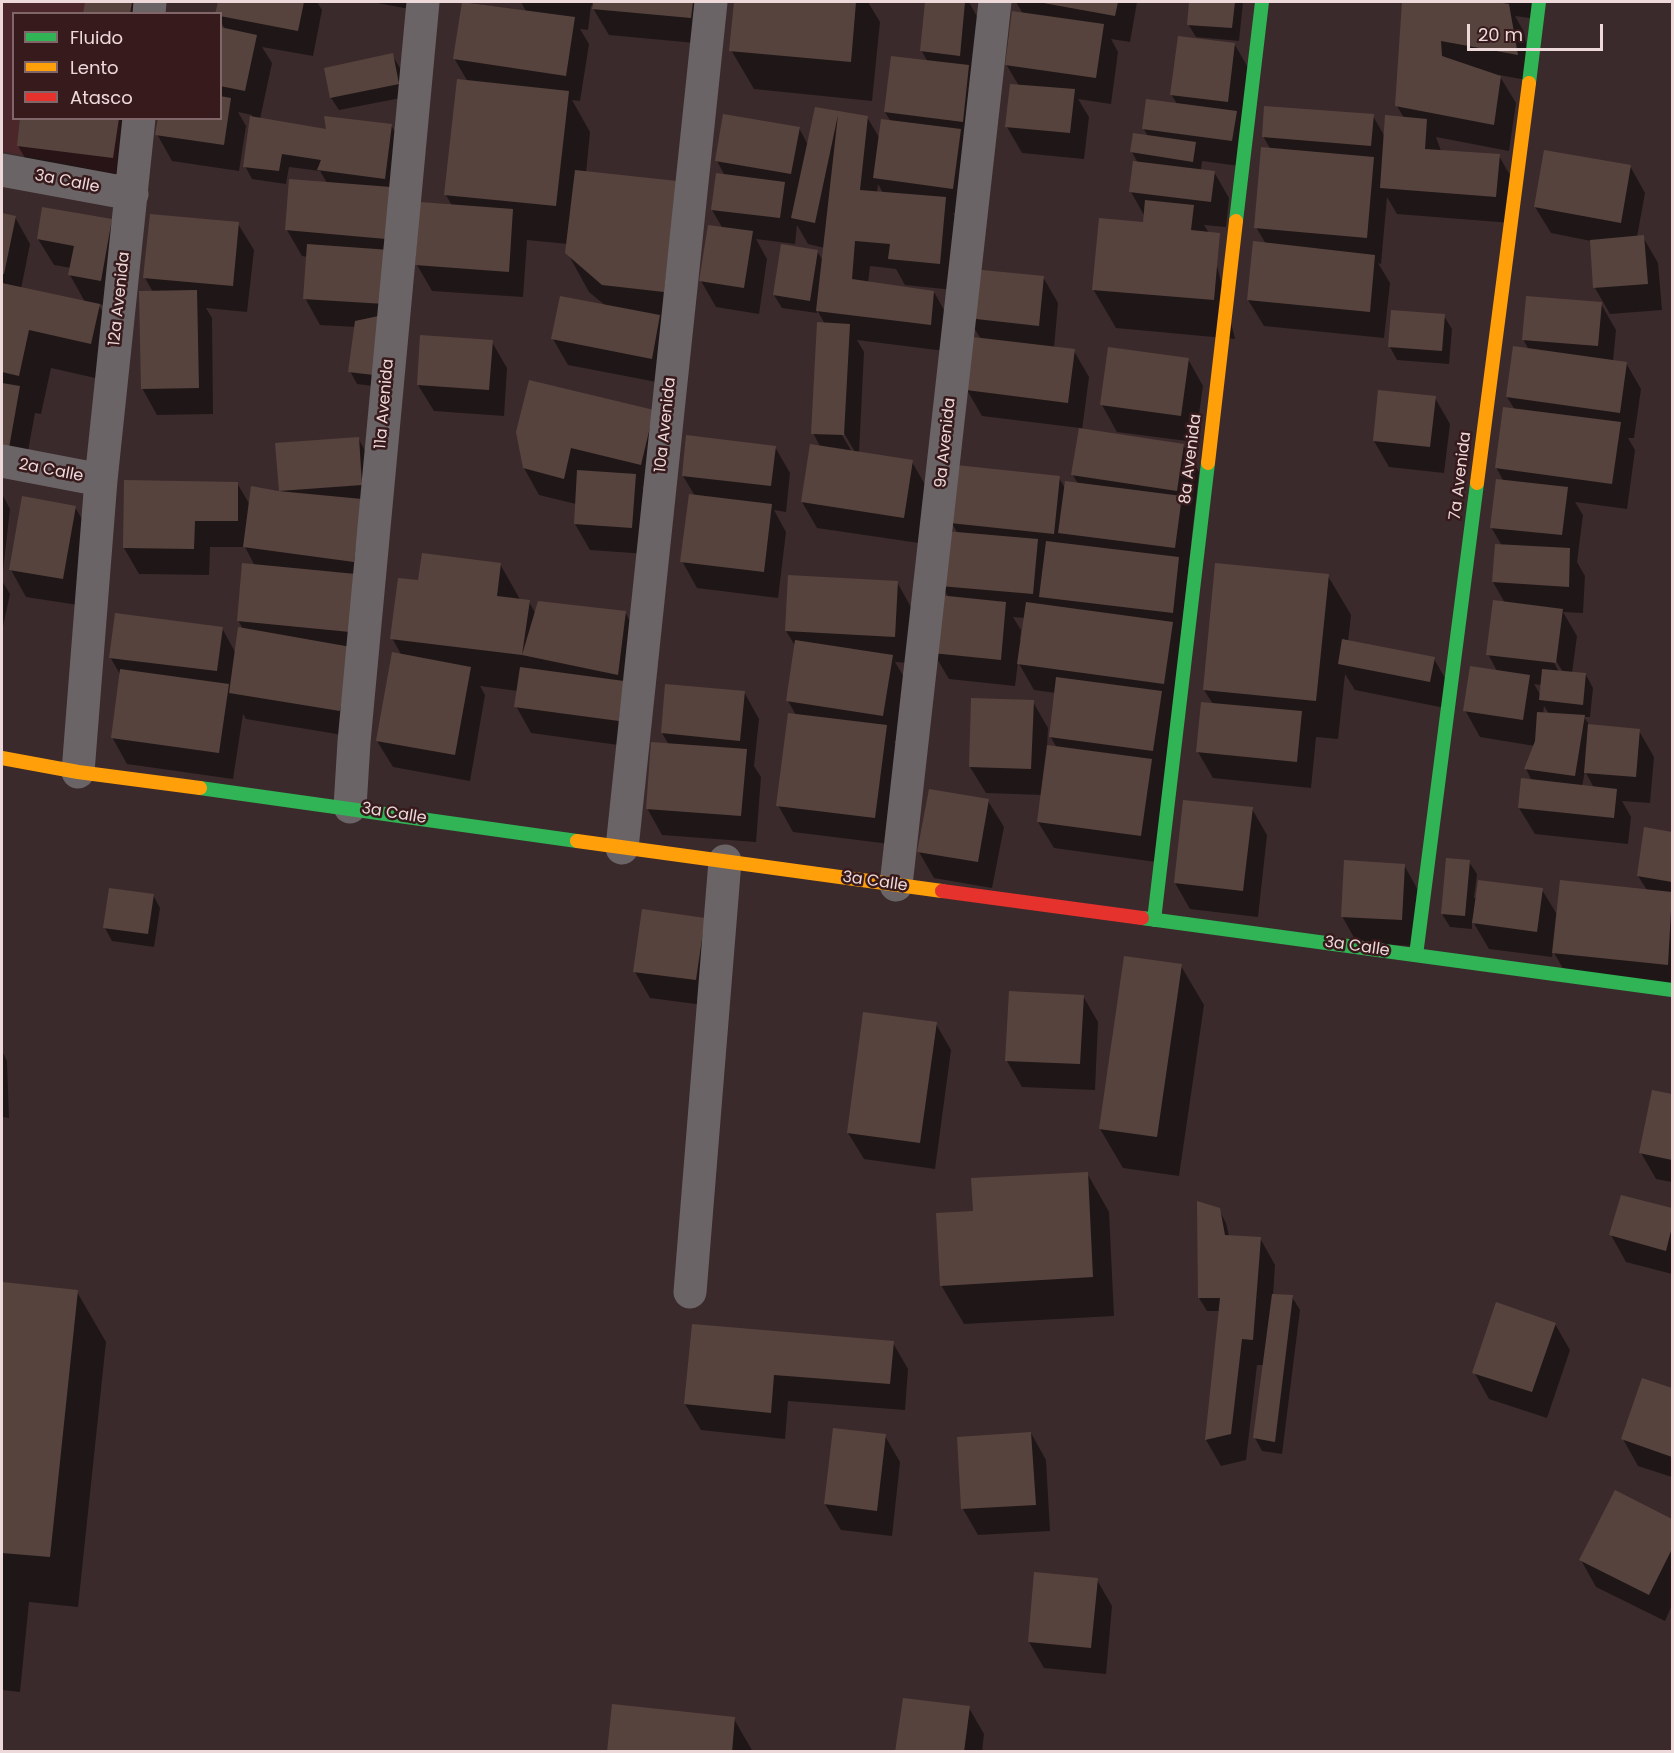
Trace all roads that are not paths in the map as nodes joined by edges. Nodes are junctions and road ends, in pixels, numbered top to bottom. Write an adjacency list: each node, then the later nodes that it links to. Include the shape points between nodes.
1 (423, 2): 13 (street, 11a Avenida)
2 (711, 2): 14 (street, 10a Avenida)
3 (995, 2): 16 (street, 9a Avenida)
4 (1262, 2): 17 (street, 8a Avenida)
5 (1539, 2): 18 (street, 7a Avenida)
6 (139, 120): 8 (street, 12a Avenida)
7 (2, 170): 8 (street, 3a Calle)
8 (132, 194): 10 (street, 12a Avenida)
9 (2, 461): 10 (street, 2a Calle)
10 (101, 480): 12 (street, 12a Avenida)
11 (2, 758): 12 (street, 3a Calle)
12 (78, 772): 13 (street, 3a Calle)
13 (350, 807): 14 (street, 3a Calle)
14 (622, 848): 15 (street, 3a Calle)
15 (725, 861): 16 (street, 3a Calle); 20 (street)
16 (896, 885): 17 (street, 3a Calle)
17 (1154, 920): 18 (street, 3a Calle)
18 (1416, 955): 19 (street, 3a Calle)
19 (1672, 990)
20 (690, 1292)

